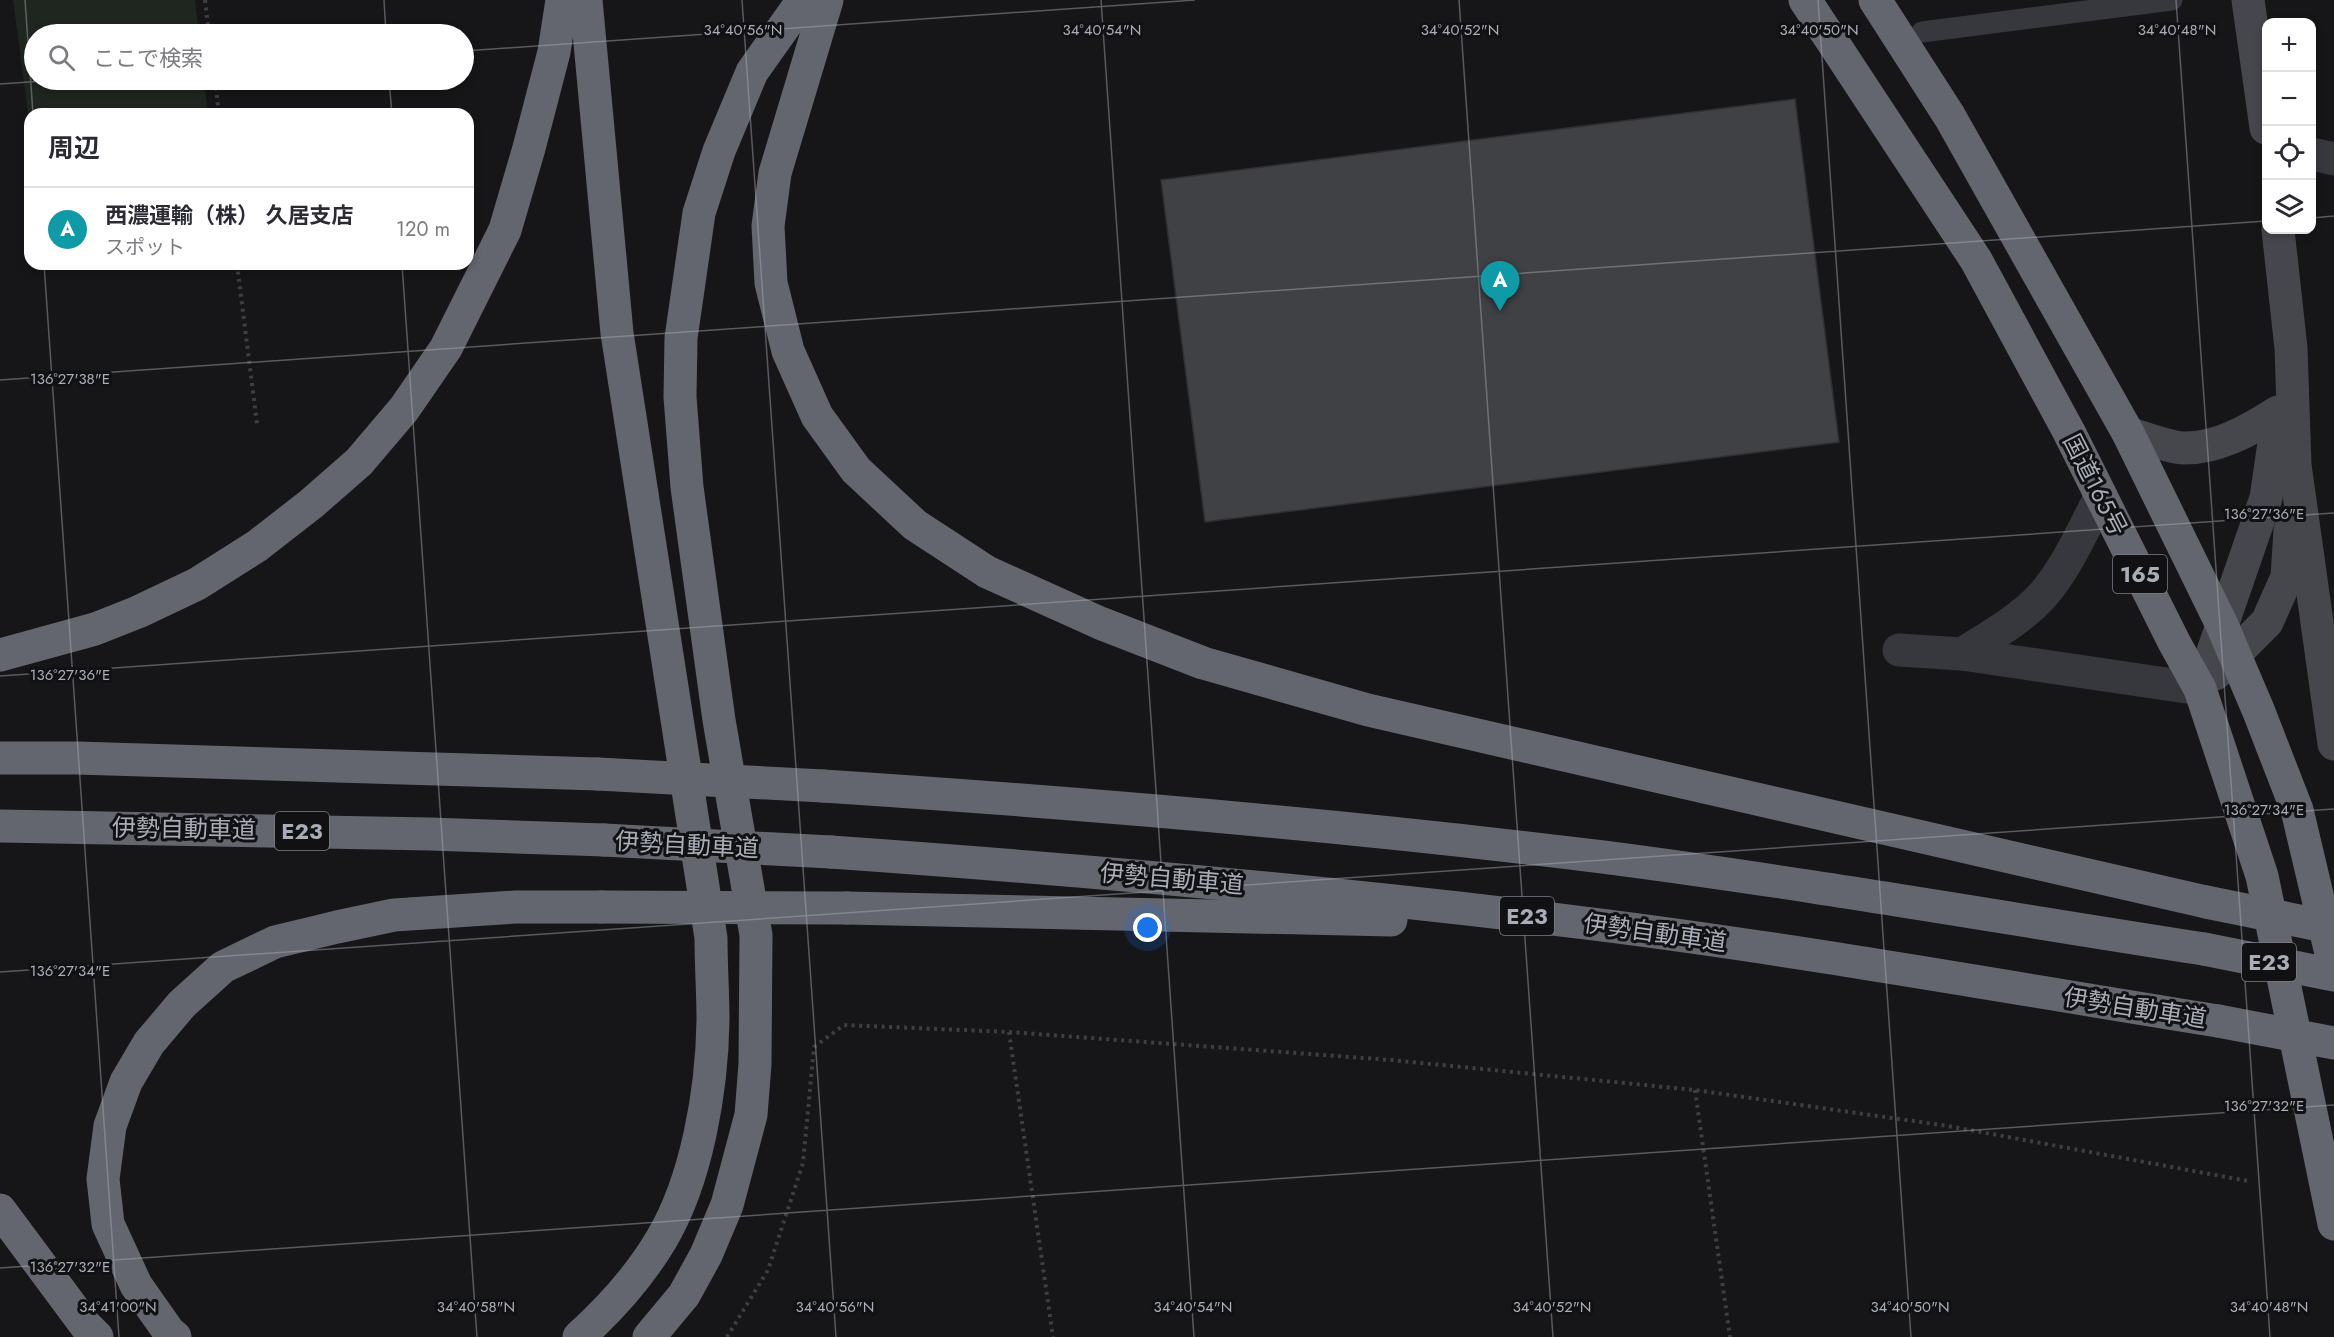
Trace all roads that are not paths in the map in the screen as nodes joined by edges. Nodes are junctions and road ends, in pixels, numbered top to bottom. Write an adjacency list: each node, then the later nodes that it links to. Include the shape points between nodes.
1 (562, 0): 22 (highway, via 554,52 505,230 446,348 404,409 359,462 257,546 197,584 95,629)
2 (586, 0): 37 (highway, via 617,333 711,939 712,1023 704,1112 680,1200 661,1239 632,1282)
3 (803, 0): 38 (highway, via 752,72 719,151 699,213 681,338 680,397 687,487 719,720 756,935 755,1064 751,1115 727,1205 684,1295)
4 (827, 0): 29 (highway, bridge, via 775,173 768,226 771,283 788,351 817,416 856,470 915,525 987,572 1100,623 1225,669 1368,710)
5 (1804, 0): 18 (highway, 国道165号 / 165, via 1976,260)
6 (1875, 0): 16 (highway, 165, via 1950,117)
7 (2172, 0): 9 (lane)
8 (2248, 0): 10 (street)
9 (1922, 32)
10 (2266, 126)
11 (2316, 155): 12 (street)
12 (2334, 159)
13 (2272, 234): 15 (street)
14 (2278, 234): 17 (street, via 2291,348)
15 (2278, 412): 16 (street, via 2254,428 2212,445 2182,448); 19 (street, via 2266,498)
16 (2128, 433): 19 (highway, 165)
17 (2295, 465): 23 (street, via 2287,577 2267,622); 25 (street)
18 (2101, 496): 21 (street, via 2062,569 2041,597 2011,623); 24 (highway, 国道165号 / 165)
19 (2222, 625): 23 (highway, 165); 24 (street)
20 (1899, 650): 21 (street)
21 (1962, 654): 24 (street)
22 (0, 655)
23 (2235, 655): 24 (street); 30 (highway, 165, via 2297,810)
24 (2200, 689): 34 (highway, 国道165号 / 165, via 2262,876)
25 (2334, 744)
26 (0, 758): 31 (highway, E23, bridge, via 598,774 1023,799 1320,826 1602,857 1758,879 2204,949)
27 (0, 826): 28 (highway, 伊勢自動車道 / E23, bridge, via 406,833 831,852 1339,895)
28 (1594, 924): 32 (highway, 伊勢自動車道 / E23, bridge, via 2218,1021); 36 (highway, bridge, via 846,908 516,907 394,915 275,942 224,967 182,1004 149,1043 126,1082 110,1126 104,1179 108,1224 136,1285)
29 (2334, 928)
30 (2334, 966)
31 (2334, 975)
32 (2334, 1043)
33 (0, 1210): 35 (highway)
34 (2334, 1224)
35 (97, 1337)
36 (175, 1337)
37 (579, 1337)
38 (649, 1337)

